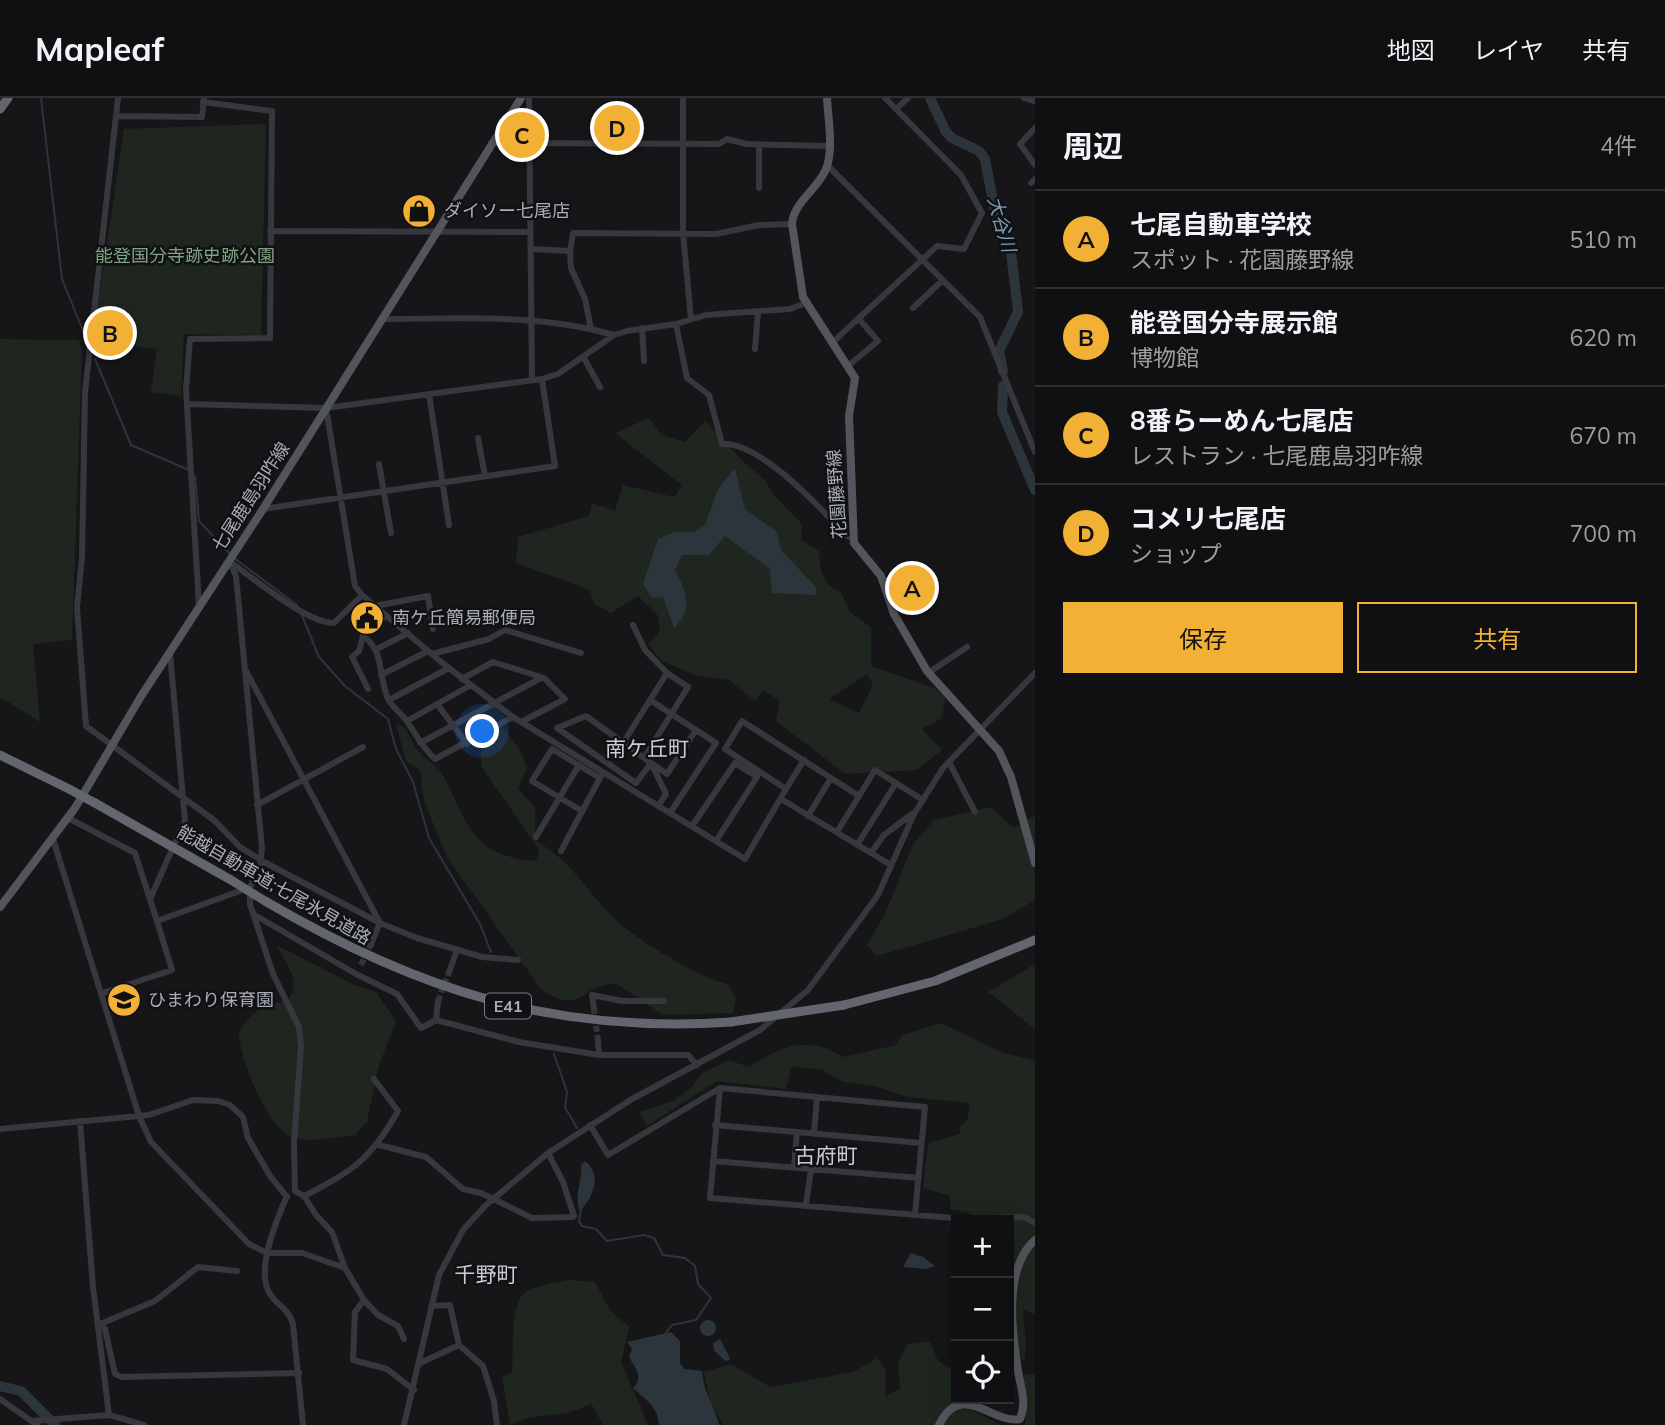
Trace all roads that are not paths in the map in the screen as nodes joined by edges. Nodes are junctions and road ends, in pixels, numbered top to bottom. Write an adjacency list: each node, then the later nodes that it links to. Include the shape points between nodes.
1 (8, 98): 12 (highway)
2 (118, 98): 14 (street)
3 (521, 98): 18 (main road, 七尾鹿島羽咋線)
4 (529, 98): 16 (street)
5 (683, 98): 17 (street)
6 (827, 98): 20 (main road)
7 (885, 98): 13 (street)
8 (908, 98): 13 (street)
9 (1024, 98): 11 (street)
10 (203, 100): 14 (street, via 202,117); 25 (street, via 272,111)
11 (1035, 102)
12 (0, 109)
13 (896, 109): 31 (street, via 961,175 982,213 964,249 937,246)
14 (116, 116): 104 (street, via 85,393 77,607 86,726)
15 (1035, 128): 21 (street, via 1020,144)
16 (530, 142): 17 (street); 18 (street); 27 (street)
17 (682, 143): 19 (street, via 719,144 727,139); 28 (street)
18 (491, 144): 26 (main road, 七尾鹿島羽咋線)
19 (758, 144): 20 (street); 23 (street)
20 (829, 146): 22 (main road)
21 (1035, 165)
22 (828, 166): 24 (main road, via 794,214); 31 (street)
23 (758, 188)
24 (792, 224): 28 (street, via 716,234); 33 (main road, 花園藤野線)
25 (270, 231): 26 (street); 53 (street, via 270,338 190,339)
26 (434, 232): 27 (street); 37 (main road, 七尾鹿島羽咋線)
27 (531, 232): 29 (street)
28 (682, 233): 30 (street, via 573,233); 39 (street)
29 (531, 249): 30 (street); 38 (street)
30 (569, 251): 42 (street)
31 (921, 259): 32 (street); 36 (street)
32 (943, 280): 34 (street); 56 (street, via 980,317)
33 (806, 303): 35 (street); 44 (main road, 花園藤野線)
34 (914, 308)
35 (758, 312): 39 (street, via 736,310); 45 (street)
36 (859, 318): 44 (street); 48 (street, via 878,341)
37 (381, 319): 38 (street); 54 (main road, 七尾鹿島羽咋線)
38 (531, 319): 42 (street); 50 (street)
39 (691, 319): 40 (street)
40 (676, 324): 41 (street); 65 (street, via 687,378 709,395 722,444 736,444 790,479)
41 (642, 328): 43 (street); 47 (street)
42 (591, 329): 43 (street)
43 (614, 335): 46 (street)
44 (834, 341): 48 (main road, 花園藤野線)
45 (755, 349)
46 (584, 358): 49 (street); 51 (street)
47 (643, 361)
48 (849, 365): 65 (main road, 花園藤野線, via 855,387 849,416)
49 (542, 379): 50 (street); 58 (street, via 555,466)
50 (532, 380): 52 (street)
51 (600, 387)
52 (429, 394): 54 (street); 59 (street)
53 (188, 404): 54 (street); 68 (street)
54 (326, 408): 61 (street); 62 (main road, 七尾鹿島羽咋線)
55 (478, 438): 58 (street)
56 (1035, 452)
57 (379, 464): 60 (street)
58 (485, 476): 59 (street)
59 (442, 482): 60 (street); 63 (street)
60 (384, 490): 61 (street); 64 (street)
61 (342, 496): 62 (street); 67 (street, via 355,586)
62 (263, 509): 66 (main road, 七尾鹿島羽咋線)
63 (449, 525)
64 (391, 533)
65 (852, 538): 83 (main road, 花園藤野線, via 881,576 894,614)
66 (231, 558): 67 (street, via 300,612 323,623 334,622); 68 (main road, 七尾鹿島羽咋線); 80 (street)
67 (362, 595): 69 (street)
68 (199, 606): 77 (main road, 七尾鹿島羽咋線)
69 (375, 606): 70 (street); 72 (street, via 428,596)
70 (387, 616): 73 (street); 74 (street, via 364,629)
71 (634, 625): 82 (street, via 645,650)
72 (433, 629)
73 (408, 633): 76 (street); 78 (street)
74 (363, 636): 76 (street); 89 (street, via 352,657)
75 (967, 647): 83 (street)
76 (375, 650): 85 (street)
77 (170, 652): 104 (main road, 七尾鹿島羽咋線); 120 (street)
78 (430, 652): 79 (street, via 489,639 505,630); 81 (street); 85 (street)
79 (581, 653)
80 (244, 667): 114 (street); 124 (street)
81 (449, 668): 86 (street); 91 (street)
82 (667, 673): 90 (street); 94 (street, via 688,687)
83 (928, 673): 99 (main road, 花園藤野線)
84 (1035, 673): 99 (street)
85 (382, 675): 91 (street)
86 (462, 678): 87 (street, via 493,662); 88 (street)
87 (541, 678): 92 (street); 97 (street, via 565,699)
88 (471, 685): 92 (street); 93 (street)
89 (368, 689)
90 (650, 699): 94 (street); 102 (street)
91 (389, 700): 96 (street)
92 (495, 703): 95 (street); 98 (street)
93 (437, 704): 96 (street); 98 (street)
94 (672, 714): 100 (street); 107 (street)
95 (513, 717): 97 (street); 103 (street)
96 (407, 721): 101 (street)
97 (523, 721): 113 (street)
98 (454, 725): 101 (street); 103 (street)
99 (981, 729): 109 (street); 143 (main road, 花園藤野線, via 1011,776)
100 (696, 730): 112 (street); 129 (street, via 716,743)
101 (419, 743): 103 (street, via 435,760)
102 (623, 743): 107 (street); 110 (street, via 586,716 557,729 636,783)
103 (467, 744)
104 (114, 745): 120 (street); 131 (main road, 七尾鹿島羽咋線)
105 (363, 747): 114 (street)
106 (0, 755): 151 (highway, 能越自動車道;七尾氷見道路 / E41, bridge, via 370,957 492,1002 600,1021 730,1022 844,1005 936,981)
107 (644, 758): 110 (street)
108 (803, 761): 115 (street); 118 (street); 118 (street, via 743,721 725,749)
109 (949, 762): 123 (street); 128 (street)
110 (651, 763): 112 (street); 116 (street)
111 (579, 765): 113 (street); 121 (street); 121 (street, via 552,749 532,781)
112 (667, 774): 116 (street)
113 (602, 775): 125 (street); 126 (street)
114 (303, 778): 124 (street); 150 (street)
115 (831, 778): 119 (street); 130 (street)
116 (661, 783): 125 (street, via 666,794)
117 (896, 783): 119 (street, via 875,770); 123 (street); 138 (street)
118 (786, 789): 122 (street)
119 (859, 796): 133 (street)
120 (183, 797): 136 (street, via 185,821); 142 (street)
121 (560, 798): 126 (street); 134 (street)
122 (781, 799): 130 (street); 137 (street, via 746,859)
123 (923, 800): 127 (street)
124 (257, 804): 142 (street)
125 (658, 806): 129 (street)
126 (582, 811): 139 (street)
127 (916, 811): 141 (street, via 884,835); 144 (street)
128 (975, 812)
129 (670, 813): 132 (street)
130 (808, 816): 133 (street)
131 (68, 818): 135 (main road, 七尾鹿島羽咋線); 146 (street, via 135,853)
132 (692, 826): 137 (street); 137 (street, via 734,763 757,776)
133 (836, 832): 138 (street)
134 (536, 837)
135 (53, 839): 147 (main road, 七尾鹿島羽咋線); 158 (street)
136 (176, 841)
137 (716, 841)
138 (857, 845): 141 (street)
139 (561, 850)
140 (171, 852): 146 (street)
141 (871, 853): 144 (street)
142 (261, 860): 145 (street); 150 (street)
143 (1035, 863)
144 (891, 865): 165 (street, via 878,895 808,990 760,1030)
145 (250, 887): 148 (street); 149 (street)
146 (150, 899): 149 (street)
147 (0, 907)
148 (253, 914): 157 (street); 183 (street, via 273,974 299,1027 302,1046)
149 (157, 921): 158 (street, via 172,971)
150 (380, 923): 152 (street); 153 (street)
151 (1035, 940)
152 (371, 944)
153 (457, 950): 154 (street); 156 (street)
154 (518, 960)
155 (361, 965): 157 (street)
156 (449, 972)
157 (356, 974): 162 (street, via 397,994 421,1028)
158 (103, 993): 169 (street)
159 (438, 1000): 162 (street)
160 (664, 1001): 161 (street, via 592,995)
161 (594, 1008)
162 (436, 1020): 164 (street, via 519,1042)
163 (598, 1041): 164 (street)
164 (599, 1055): 165 (street, via 688,1055)
165 (697, 1065): 171 (street)
166 (373, 1079): 177 (street, via 398,1111)
167 (720, 1088): 168 (street); 171 (street, via 608,1155); 172 (street)
168 (817, 1097): 175 (street); 176 (street, via 925,1107)
169 (139, 1116): 170 (street); 185 (street, via 193,1100 230,1105 243,1117 248,1138); 191 (street, via 151,1142 186,1180 249,1244)
170 (80, 1121): 173 (street); 196 (street)
171 (590, 1125): 178 (street)
172 (715, 1125): 174 (street); 179 (street)
173 (0, 1129)
174 (797, 1132): 175 (street); 180 (street)
175 (814, 1133): 176 (street)
176 (921, 1143): 182 (street)
177 (379, 1145): 184 (street, via 358,1166); 186 (street, via 426,1157 463,1189)
178 (548, 1153): 186 (street); 186 (street, via 574,1216 532,1218)
179 (713, 1161): 180 (street); 187 (street, via 710,1198)
180 (794, 1167): 181 (street)
181 (811, 1169): 182 (street); 187 (street)
182 (919, 1178): 188 (street)
183 (295, 1191): 184 (street); 185 (street)
184 (304, 1196): 192 (street, via 332,1231)
185 (287, 1197): 191 (street)
186 (491, 1200): 195 (street, via 449,1253)
187 (806, 1205): 188 (street)
188 (915, 1214): 189 (street, via 984,1220 1024,1217)
189 (1035, 1223)
190 (1035, 1240): 209 (main road, via 1016,1270 1014,1293 1015,1348 1025,1404 1020,1419 1004,1423 961,1406)
191 (267, 1253): 192 (street, via 302,1253); 200 (street, via 263,1271 271,1295 288,1310 293,1324)
192 (345, 1268): 194 (street)
193 (237, 1271): 196 (street, via 198,1267 155,1301)
194 (364, 1300): 197 (street, via 377,1315 398,1326); 201 (street, via 355,1312 353,1360 387,1369)
195 (431, 1306): 198 (street, via 450,1305); 199 (street)
196 (100, 1324): 200 (street, via 115,1374 122,1377); 203 (street)
197 (404, 1339)
198 (458, 1345): 199 (street); 208 (street, via 483,1366)
199 (420, 1363): 201 (street)
200 (299, 1373): 206 (street)
201 (414, 1390): 207 (street)
202 (0, 1399): 204 (street)
203 (109, 1415): 204 (street); 205 (street)
204 (34, 1423)
205 (144, 1425)
206 (303, 1425)
207 (404, 1425)
208 (497, 1425)
209 (939, 1425)

